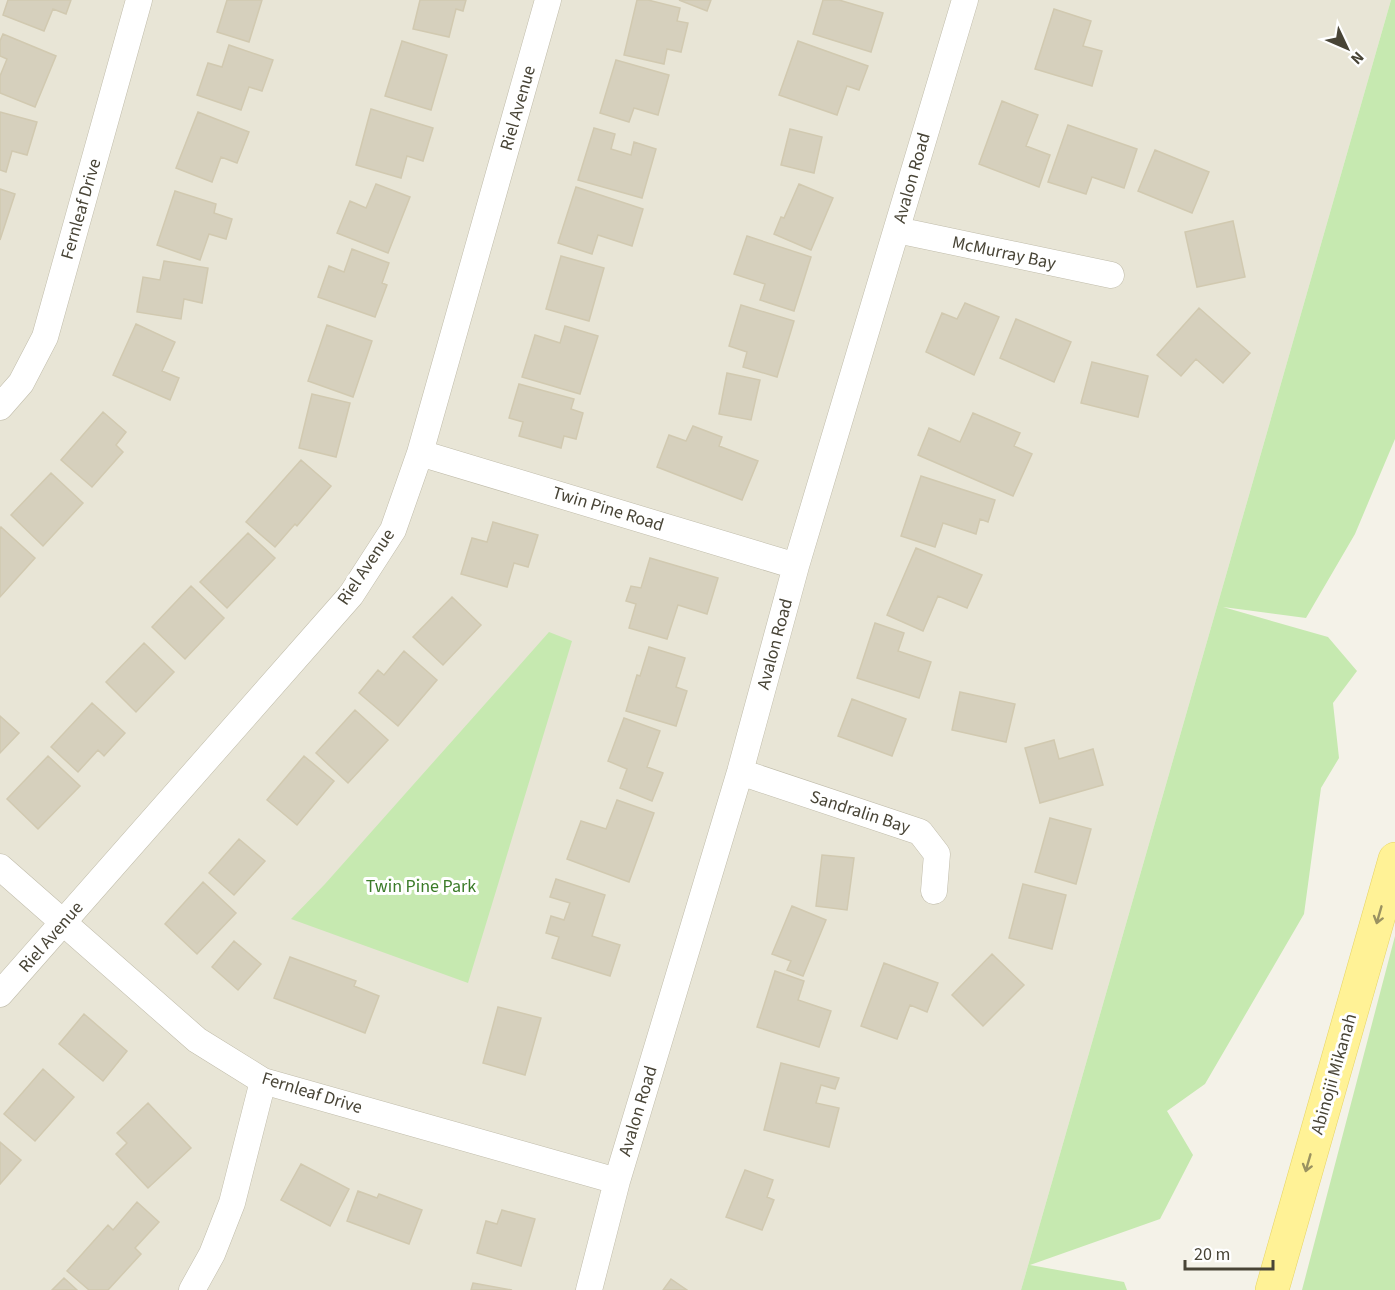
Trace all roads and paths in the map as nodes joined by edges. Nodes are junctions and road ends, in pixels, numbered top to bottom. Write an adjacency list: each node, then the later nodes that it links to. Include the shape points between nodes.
1 (139, 0): 6 (street, Fernleaf Drive, via 45,337 21,383)
2 (548, 0): 7 (street, Riel Avenue)
3 (964, 0): 4 (street, Avalon Road)
4 (897, 230): 5 (street, McMurray Bay); 8 (street, Avalon Road)
5 (1111, 275)
6 (0, 407)
7 (420, 453): 8 (street, Twin Pine Road); 13 (street, Riel Avenue, via 393,530 351,595)
8 (796, 566): 9 (street, Avalon Road)
9 (740, 772): 12 (street, Sandralin Bay, via 920,832 937,854); 16 (street, Avalon Road)
10 (1395, 859): 19 (main road, Abinojii Mikanah, one-way to 19)
11 (0, 867): 13 (street, Fernleaf Drive)
12 (934, 891)
13 (63, 922): 14 (street, Riel Avenue); 15 (street, Fernleaf Drive, via 197,1040)
14 (0, 994)
15 (263, 1081): 16 (street, Fernleaf Drive); 17 (street, via 232,1203 212,1254)
16 (617, 1181): 18 (street, Avalon Road)
17 (192, 1290)
18 (589, 1290)
19 (1272, 1290)

